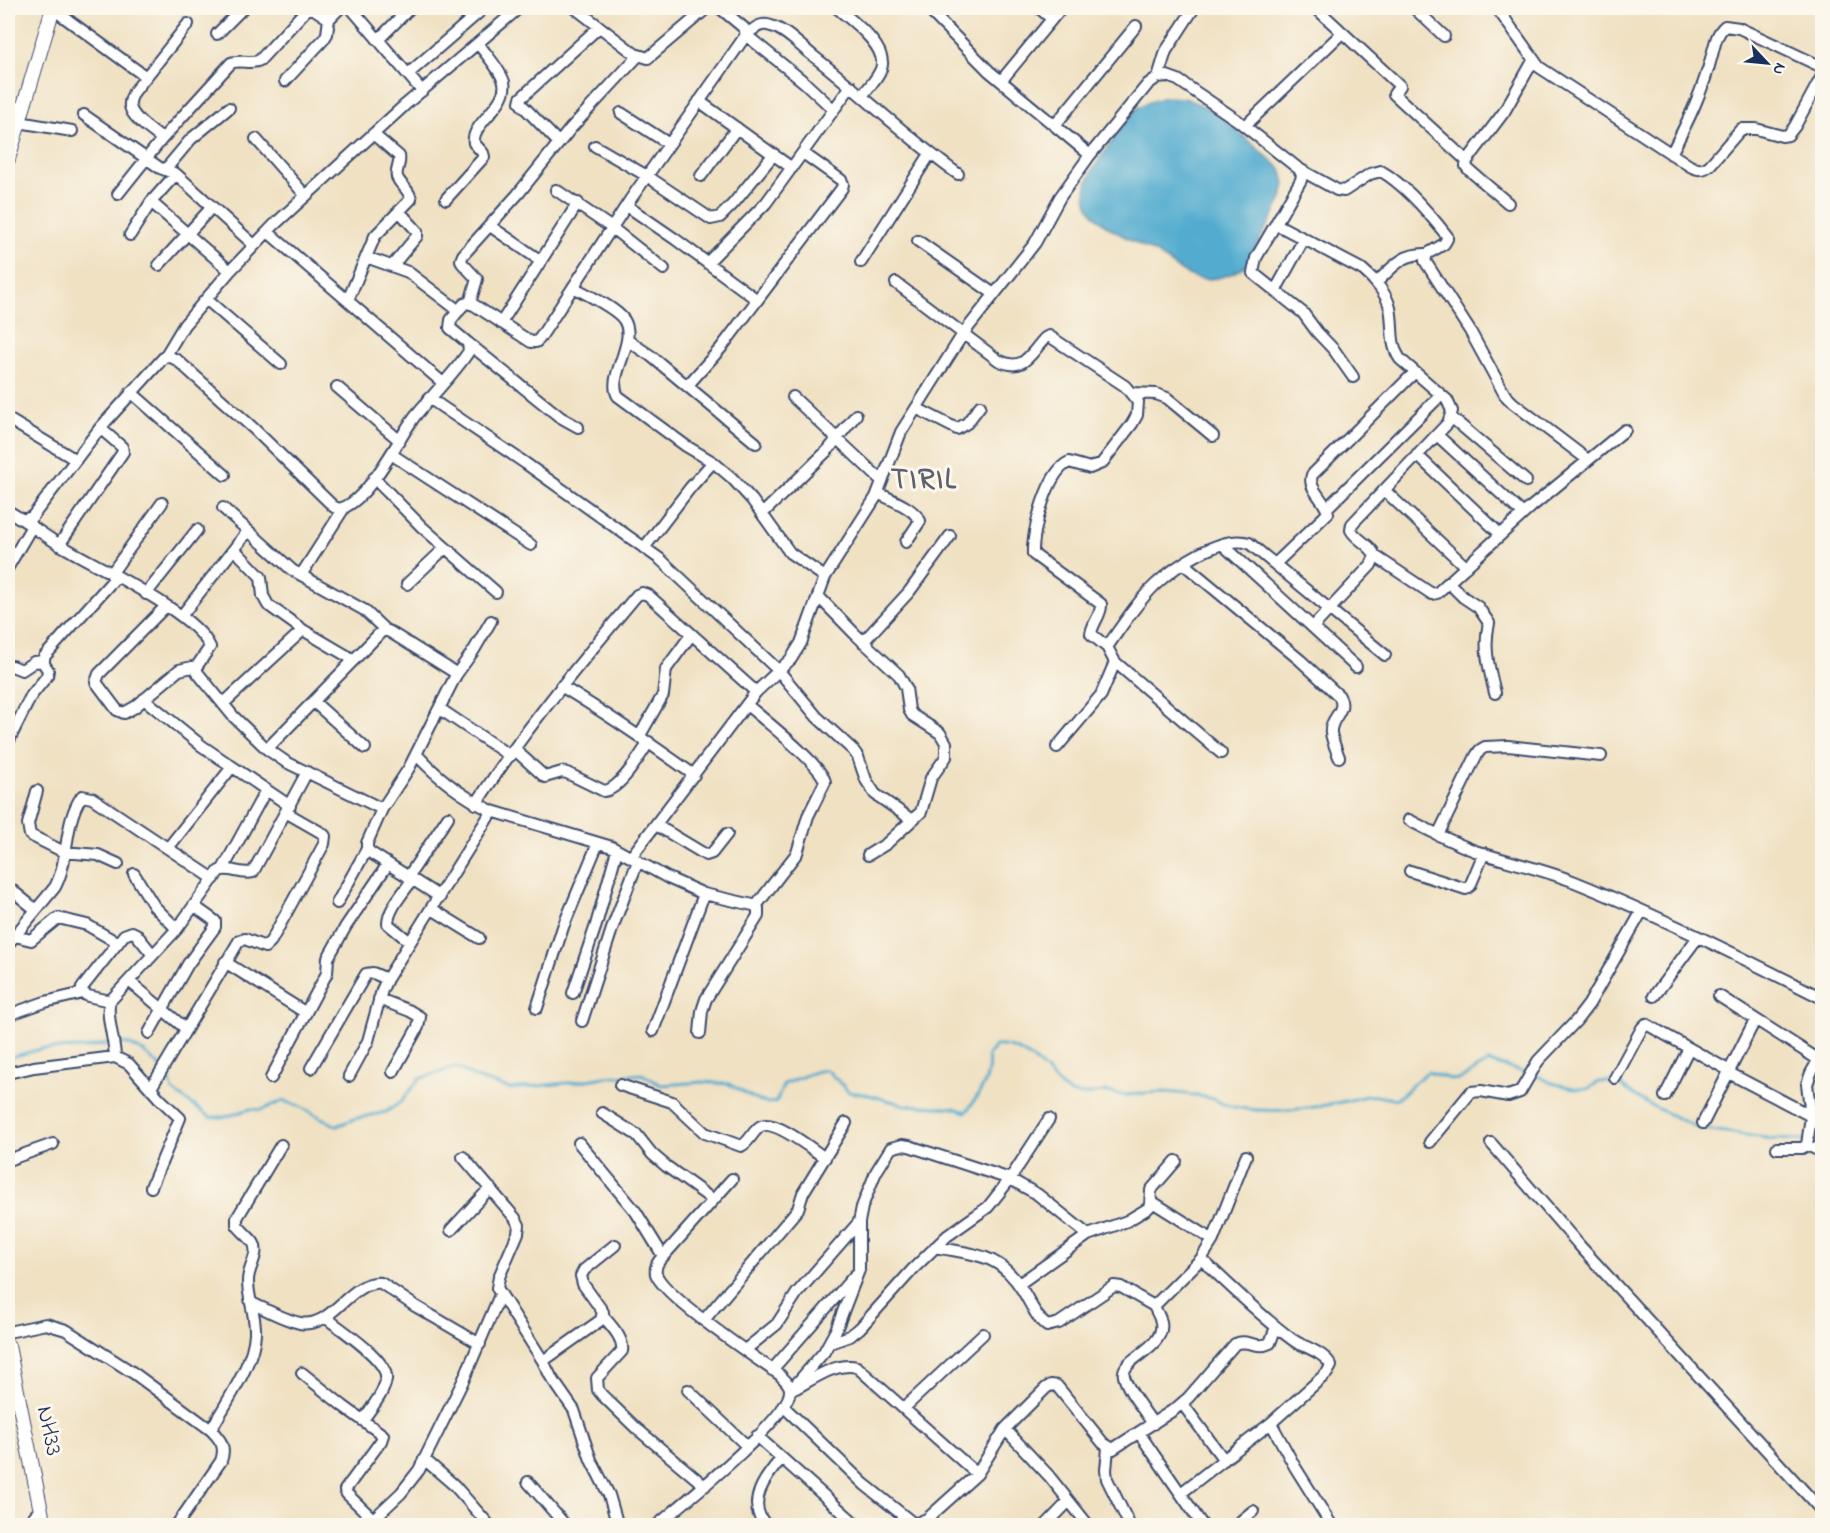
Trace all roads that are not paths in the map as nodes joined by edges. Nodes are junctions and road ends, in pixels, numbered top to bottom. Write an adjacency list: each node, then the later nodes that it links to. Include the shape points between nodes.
1 (53, 8): 35 (street); 47 (main road)
2 (243, 8): 25 (street)
3 (340, 8): 19 (street)
4 (351, 8): 28 (street)
5 (410, 8): 28 (street)
6 (484, 8): 33 (street)
7 (519, 8): 29 (street)
8 (575, 8): 23 (street)
9 (707, 8): 30 (street, via 648,58)
10 (722, 8): 26 (street, via 744,28)
11 (837, 8): 41 (street, via 880,52 881,70)
12 (927, 8): 38 (street)
13 (1039, 8): 20 (street)
14 (1061, 8): 20 (street)
15 (1194, 8): 36 (street, via 1166,51)
16 (1316, 8): 24 (street)
17 (1414, 8): 27 (street)
18 (1497, 8): 31 (street)
19 (329, 19): 37 (street, via 324,39); 54 (street, via 307,9 260,60 231,63)
20 (1052, 19): 38 (street)
21 (188, 24): 35 (street)
22 (1136, 26): 48 (street)
23 (598, 28): 30 (street); 55 (street, via 521,98 522,105)
24 (1342, 33): 49 (street); 65 (street, via 1400,86 1394,94)
25 (217, 34)
26 (746, 35): 39 (street, via 756,27 771,26); 42 (street); 44 (street)
27 (1444, 36)
28 (378, 40): 33 (street)
29 (478, 43): 40 (street); 75 (street, via 502,77 504,89 498,104 474,136 474,143 484,157)
30 (638, 56): 55 (street)
31 (1533, 60): 61 (street); 65 (street, via 1504,112)
32 (1822, 66): 61 (street, via 1739,28 1725,26 1716,36 1697,104)
33 (408, 74): 40 (street)
34 (1822, 76): 61 (street, via 1788,135 1741,129 1710,165 1699,170)
35 (146, 77): 54 (street, via 130,105)
36 (1158, 77): 49 (street, via 1178,81); 62 (street, via 1134,99)
37 (285, 81)
38 (1001, 81): 48 (street)
39 (851, 86): 41 (street); 44 (street)
40 (422, 91): 52 (street)
41 (862, 96): 60 (street)
42 (699, 101): 50 (street); 56 (street)
43 (229, 108): 68 (street, via 191,140)
44 (834, 110): 58 (street)
45 (621, 113): 56 (street)
46 (84, 115): 64 (street)
47 (19, 122): 51 (street); 63 (main road)
48 (1055, 125): 62 (street)
49 (1245, 126): 67 (street)
50 (737, 128): 59 (street); 71 (street)
51 (72, 131)
52 (373, 134): 74 (street); 81 (street, via 400,160 398,178 411,195)
53 (256, 139): 74 (street)
54 (162, 140): 64 (street)
55 (559, 143): 83 (street)
56 (669, 144): 70 (street)
57 (595, 146): 70 (street)
58 (803, 153): 66 (street); 106 (street, via 840,180 842,188)
59 (774, 154): 66 (street); 70 (street, via 717,219 706,217)
60 (930, 154): 69 (street); 94 (street)
61 (1671, 154)
62 (1090, 155): 104 (street, via 1060,196 1035,243)
63 (8, 159)
64 (146, 159): 68 (street); 73 (street)
65 (1467, 161): 77 (street, via 1469,170)
66 (792, 168): 95 (street, via 766,203)
67 (1299, 169): 82 (street, via 1301,180); 91 (street, via 1344,191 1376,171 1389,176 1447,236 1444,244)
68 (170, 172): 76 (street); 80 (street)
69 (958, 174)
70 (647, 176): 79 (street)
71 (701, 176)
72 (556, 190): 78 (street)
73 (118, 194)
74 (306, 196): 85 (street)
75 (446, 199)
76 (151, 202): 86 (street); 87 (street)
77 (1508, 203)
78 (578, 204): 84 (street); 93 (street)
79 (627, 206): 84 (street); 95 (street)
80 (212, 207): 86 (street); 90 (street)
81 (399, 211): 92 (street, via 380,228); 97 (street, via 417,236)
82 (1276, 224): 88 (street); 103 (street, via 1256,258 1253,273)
83 (489, 226): 93 (street); 108 (street, via 461,260 477,279)
84 (612, 228): 98 (street); 102 (street)
85 (268, 232): 90 (street); 107 (street)
86 (188, 234): 96 (street); 99 (street)
87 (130, 235)
88 (1304, 239): 101 (street, via 1363,270); 103 (street)
89 (918, 241): 104 (street)
90 (254, 245): 99 (street)
91 (1427, 254): 101 (street, via 1401,260); 142 (street, via 1428,267 1505,395)
92 (366, 257): 97 (street); 107 (street)
93 (541, 261): 110 (street)
94 (861, 262)
95 (707, 263): 106 (street)
96 (159, 265)
97 (392, 266): 109 (street, via 408,273)
98 (664, 269)
99 (230, 271): 105 (street)
100 (896, 283): 111 (street)
101 (1376, 283): 116 (street, via 1388,300 1396,352)
102 (573, 287): 110 (street, via 536,342); 112 (street, via 623,318)
103 (1275, 291): 117 (street, via 1303,313)
104 (994, 294): 111 (street)
105 (206, 299): 114 (street); 115 (street)
106 (756, 299): 119 (street, via 721,348)
107 (348, 300): 118 (street)
108 (470, 303): 109 (street); 110 (street)
109 (459, 311): 113 (street, via 450,328)
110 (501, 323)
111 (963, 333): 122 (street, via 998,360 1014,366 1022,364 1049,336); 127 (street)
112 (627, 339): 119 (street); 143 (street, via 616,383 618,396)
113 (468, 343): 118 (street, via 469,351); 131 (street, via 560,417)
114 (166, 355): 121 (street); 152 (street, via 177,360 253,428 334,507)
115 (281, 364)
116 (1415, 372): 123 (street); 153 (street, via 1312,475 1311,485)
117 (1353, 376)
118 (444, 383): 125 (street)
119 (687, 386): 138 (street)
120 (338, 387): 137 (street)
121 (131, 392): 132 (street); 144 (street)
122 (1132, 393): 135 (street, via 1167,398); 191 (street, via 1138,402 1137,415 1107,458 1090,468 1069,462 1055,475 1042,505 1033,547 1037,559 1101,604 1091,634)
123 (1441, 395): 129 (street, via 1450,406); 153 (street)
124 (793, 397): 136 (street)
125 (429, 398): 137 (street); 167 (street)
126 (980, 406): 127 (street, via 957,429)
127 (916, 408): 147 (street, via 901,432)
128 (856, 415): 136 (street)
129 (1451, 417): 134 (street); 146 (street)
130 (8, 419): 141 (street)
131 (579, 427)
132 (100, 428): 141 (street); 164 (street, via 123,452)
133 (1625, 430): 142 (street)
134 (1437, 435): 140 (street); 156 (street)
135 (1213, 436)
136 (838, 438): 147 (street); 155 (street)
137 (399, 440): 139 (street)
138 (756, 443)
139 (391, 454): 145 (street); 165 (street)
140 (1417, 455): 148 (street); 160 (street)
141 (75, 460): 157 (street)
142 (1588, 460): 156 (street)
143 (712, 462): 155 (street, via 732,478); 167 (street)
144 (225, 475)
145 (374, 478): 152 (street); 166 (street)
146 (1526, 481)
147 (882, 482): 149 (street)
148 (1384, 490): 169 (street, via 1357,517 1351,530); 173 (street)
149 (878, 493): 162 (street, via 918,517 920,521); 176 (street)
150 (162, 503): 174 (street)
151 (223, 508): 159 (street)
152 (344, 508): 175 (street)
153 (1327, 508): 170 (street, via 1326,516)
154 (8, 511): 157 (street)
155 (762, 514): 176 (street, via 790,553)
156 (1523, 514): 160 (street)
157 (27, 523): 164 (street); 172 (street)
158 (197, 530): 180 (street)
159 (248, 531): 168 (street); 175 (street)
160 (1500, 534): 173 (street)
161 (950, 536): 190 (street, via 909,592)
162 (906, 542)
163 (1222, 544): 170 (street, via 1244,541); 171 (street); 186 (street)
164 (59, 545): 174 (street)
165 (531, 545)
166 (445, 548): 178 (street); 179 (street)
167 (644, 548): 199 (street)
168 (234, 549): 184 (street); 187 (street, via 261,577 268,604)
169 (1375, 556): 177 (street, via 1432,594); 183 (street)
170 (1276, 563): 183 (street)
171 (1184, 564): 191 (street, via 1154,586); 218 (street, via 1339,696 1342,707 1331,733)
172 (8, 567)
173 (1466, 567): 177 (street)
174 (113, 575): 180 (street); 194 (street)
175 (301, 575): 188 (street, via 364,609)
176 (825, 576): 181 (street)
177 (1449, 583): 203 (street, via 1478,606 1489,623 1486,654)
178 (407, 584)
179 (496, 592)
180 (146, 594): 182 (street)
181 (818, 596): 190 (street); 199 (street, via 801,643)
182 (166, 606): 184 (street); 204 (street, via 96,678 120,713)
183 (1331, 609): 186 (street); 192 (street)
184 (182, 615): 196 (street, via 206,637 210,647)
185 (491, 621): 200 (street)
186 (1313, 627): 198 (street)
187 (303, 630): 193 (street); 206 (street)
188 (385, 630): 193 (street); 200 (street)
189 (691, 635): 201 (street, via 642,593); 202 (street); 209 (street, via 666,669 663,696)
190 (863, 642): 229 (street, via 903,681 912,715 940,733 946,743 944,761 931,778 921,812)
191 (1102, 644): 195 (street)
192 (1385, 655)
193 (354, 660): 205 (street)
194 (44, 661): 197 (street, via 25,669); 210 (street, via 46,676 31,696)
195 (1115, 662): 211 (street, via 1101,695); 215 (street)
196 (197, 666): 204 (street, via 179,669); 206 (street, via 201,679)
197 (8, 667)
198 (1356, 667)
199 (779, 671): 202 (street); 229 (street, via 817,717 853,750 875,794)
200 (456, 675): 208 (street)
201 (561, 686): 209 (street); 214 (street)
202 (756, 692): 207 (street)
203 (1495, 693)
204 (144, 699): 219 (street)
205 (314, 702): 212 (street); 213 (street)
206 (223, 704): 213 (street)
207 (747, 705): 221 (street); 254 (street, via 792,744 825,782 808,816 797,853)
208 (440, 709): 214 (street); 216 (street)
209 (644, 740): 214 (street, via 618,783 604,791 567,773 545,777); 221 (street)
210 (8, 742)
211 (1057, 747)
212 (365, 748)
213 (267, 749): 220 (street)
214 (512, 753): 224 (street)
215 (1221, 753)
216 (416, 754): 224 (street); 226 (street)
217 (1601, 756): 233 (street, via 1485,747 1476,756)
218 (1339, 757)
219 (232, 767): 222 (street); 235 (street)
220 (307, 772): 225 (street); 226 (street)
221 (694, 775): 231 (street)
222 (266, 790): 225 (street); 244 (street)
223 (37, 791): 238 (street, via 28,830 33,837)
224 (476, 804): 227 (street)
225 (288, 809): 244 (street, via 253,872); 265 (street, via 322,833 324,844 269,944 261,947 242,939)
226 (382, 809): 236 (street)
227 (492, 811): 234 (street); 251 (street)
228 (448, 816): 247 (street)
229 (912, 820): 240 (street)
230 (1409, 820): 233 (street)
231 (656, 825): 232 (street, via 706,855); 241 (street)
232 (727, 834)
233 (1438, 835): 239 (street)
234 (598, 843): 237 (street); 275 (street, via 563,927)
235 (168, 848): 238 (street, via 86,795 79,800); 248 (street)
236 (367, 849): 243 (street); 252 (street)
237 (616, 850): 241 (street); 269 (street)
238 (64, 852): 242 (street, via 98,855); 256 (street, via 61,876)
239 (1484, 853): 245 (street, via 1466,889); 257 (street, via 1572,881)
240 (868, 855)
241 (635, 859): 250 (street); 280 (street)
242 (118, 864)
243 (388, 864): 247 (street); 277 (street, via 328,958 327,973)
244 (224, 869): 248 (street)
245 (1410, 871)
246 (134, 874): 258 (street, via 154,906)
247 (410, 878): 251 (street); 262 (street, via 387,921)
248 (214, 879): 253 (street)
249 (8, 887): 256 (street)
250 (704, 894): 254 (street); 282 (street)
251 (440, 897): 255 (street)
252 (337, 903)
253 (194, 906): 258 (street); 276 (street, via 215,921 215,927)
254 (756, 906): 284 (street, via 758,916 703,1006)
255 (432, 909): 260 (street); 262 (street)
256 (36, 910): 261 (street)
257 (1642, 911): 259 (street); 304 (street, via 1589,1004 1529,1075 1520,1092 1513,1096 1471,1092)
258 (177, 929): 264 (street)
259 (1698, 937): 270 (street); 272 (street)
260 (479, 938)
261 (11, 940): 263 (street, via 31,940 58,918 87,925)
262 (410, 942): 266 (street)
263 (118, 943): 264 (street, via 132,932); 268 (street, via 86,981)
264 (153, 955): 267 (street)
265 (225, 962): 277 (street); 281 (street)
266 (387, 979): 273 (street); 288 (street, via 366,974)
267 (129, 981): 274 (street); 276 (street)
268 (83, 993): 274 (street); 278 (street)
269 (573, 993)
270 (1654, 996)
271 (1719, 996): 279 (street)
272 (1822, 998)
273 (379, 999): 289 (street, via 420,1017); 292 (street, via 368,1041)
274 (110, 1001): 286 (street)
275 (537, 1008)
276 (162, 1009): 281 (street); 283 (street)
277 (306, 1013): 293 (street)
278 (8, 1015)
279 (1755, 1020): 287 (street); 290 (street)
280 (582, 1021)
281 (186, 1029): 296 (street)
282 (653, 1031)
283 (149, 1033)
284 (700, 1033)
285 (1689, 1048): 290 (street); 294 (street, via 1644,1025); 297 (street)
286 (115, 1053): 291 (street); 296 (street)
287 (1821, 1057): 299 (street, via 1807,1084)
288 (311, 1068)
289 (393, 1072)
290 (1729, 1072): 299 (street); 302 (street)
291 (8, 1073)
292 (349, 1076)
293 (271, 1078)
294 (1615, 1078)
295 (620, 1085): 313 (street, via 672,1102 705,1133 734,1144 747,1143 760,1126 768,1124)
296 (151, 1088): 318 (street, via 180,1118)
297 (1665, 1096)
298 (602, 1113): 320 (street, via 637,1135 666,1166)
299 (1811, 1116): 303 (street)
300 (1049, 1119): 317 (street)
301 (846, 1123): 313 (street)
302 (1703, 1124)
303 (1808, 1141): 309 (street, via 1802,1148); 310 (street)
304 (1430, 1142)
305 (579, 1143): 328 (street, via 636,1212)
306 (1491, 1143): 372 (street)
307 (53, 1144): 314 (street)
308 (281, 1145): 333 (street, via 236,1221 255,1247 248,1278)
309 (1777, 1148)
310 (1822, 1152)
311 (1246, 1156): 325 (street)
312 (462, 1157): 319 (street)
313 (825, 1158): 337 (street, via 790,1220)
314 (8, 1160)
315 (1176, 1161): 321 (street, via 1151,1190)
316 (732, 1179): 320 (street)
317 (1010, 1179): 322 (street, via 909,1146 896,1146 876,1172); 324 (street); 327 (street, via 988,1206)
318 (151, 1188)
319 (490, 1188): 323 (street); 332 (street, via 519,1225 499,1277 497,1288)
320 (713, 1200): 328 (street)
321 (1150, 1201): 324 (street, via 1148,1209 1140,1214); 325 (street)
322 (859, 1222): 330 (street); 344 (street, via 797,1293 777,1324)
323 (451, 1230)
324 (1088, 1235): 331 (street)
325 (1213, 1240): 329 (street)
326 (615, 1245): 335 (street, via 581,1276)
327 (935, 1247): 331 (street, via 994,1260); 341 (street, via 860,1328)
328 (663, 1256): 337 (street, via 656,1266 658,1278)
329 (1201, 1258): 334 (street); 338 (street)
330 (859, 1270): 341 (street); 346 (street)
331 (1019, 1284): 334 (street, via 1047,1326 1059,1323 1114,1287)
332 (501, 1295): 342 (street); 345 (street)
333 (252, 1303): 336 (street, via 298,1323 308,1324); 357 (street, via 255,1334 248,1363)
334 (1154, 1306): 355 (street, via 1162,1323 1159,1336 1124,1370 1127,1383)
335 (603, 1316): 345 (street); 367 (street, via 623,1347 597,1378 598,1390)
336 (325, 1317): 342 (street, via 362,1288 381,1283); 353 (street, via 386,1370 383,1389)
337 (704, 1320): 344 (street)
338 (1276, 1327): 350 (street, via 1267,1345 1243,1341 1235,1344); 354 (street, via 1327,1359 1331,1366)
339 (8, 1332): 357 (street, via 46,1324 66,1330)
340 (983, 1334): 352 (street)
341 (830, 1343): 349 (street)
342 (480, 1344): 363 (street)
343 (8, 1346): 370 (main road, NH33)
344 (746, 1350): 346 (street)
345 (543, 1361): 380 (street, via 574,1410)
346 (772, 1370): 349 (street, via 789,1384)
347 (302, 1373): 353 (street)
348 (688, 1390): 360 (street)
349 (790, 1391): 351 (street); 352 (street, via 847,1365 857,1367)
350 (1182, 1403): 355 (street); 364 (street)
351 (783, 1406): 359 (street); 374 (street, via 864,1484)
352 (904, 1408): 365 (street)
353 (363, 1420): 373 (street, via 383,1437 345,1490)
354 (1271, 1423): 364 (street); 389 (street)
355 (1153, 1424): 358 (street)
356 (1005, 1429): 361 (street, via 1046,1388 1057,1386); 365 (street); 369 (street)
357 (211, 1430): 377 (street, via 222,1443 223,1454)
358 (1138, 1433): 361 (street, via 1113,1449); 368 (street)
359 (757, 1436): 360 (street); 362 (street)
360 (747, 1446): 367 (street)
361 (1108, 1448): 386 (street, via 1107,1479)
362 (783, 1458): 382 (street, via 766,1476 759,1493 757,1510); 383 (street)
363 (424, 1459): 373 (street, via 401,1493); 378 (street, via 454,1485)
364 (1224, 1460): 368 (street)
365 (977, 1474): 374 (street, via 927,1519)
366 (528, 1482): 379 (street)
367 (705, 1486): 381 (street)
368 (1180, 1493): 387 (street)
369 (1069, 1501): 384 (street); 385 (street)
370 (41, 1509): 375 (street); 376 (main road, NH33)
371 (1253, 1511): 388 (street)
372 (1822, 1511)
373 (370, 1522)
374 (914, 1525)
375 (25, 1526)
376 (44, 1526)
377 (176, 1526)
378 (490, 1526)
379 (566, 1526)
380 (618, 1526)
381 (656, 1526)
382 (767, 1526)
383 (858, 1526)
384 (1045, 1526)
385 (1089, 1526)
386 (1130, 1526)
387 (1203, 1526)
388 (1235, 1526)
389 (1332, 1526)

